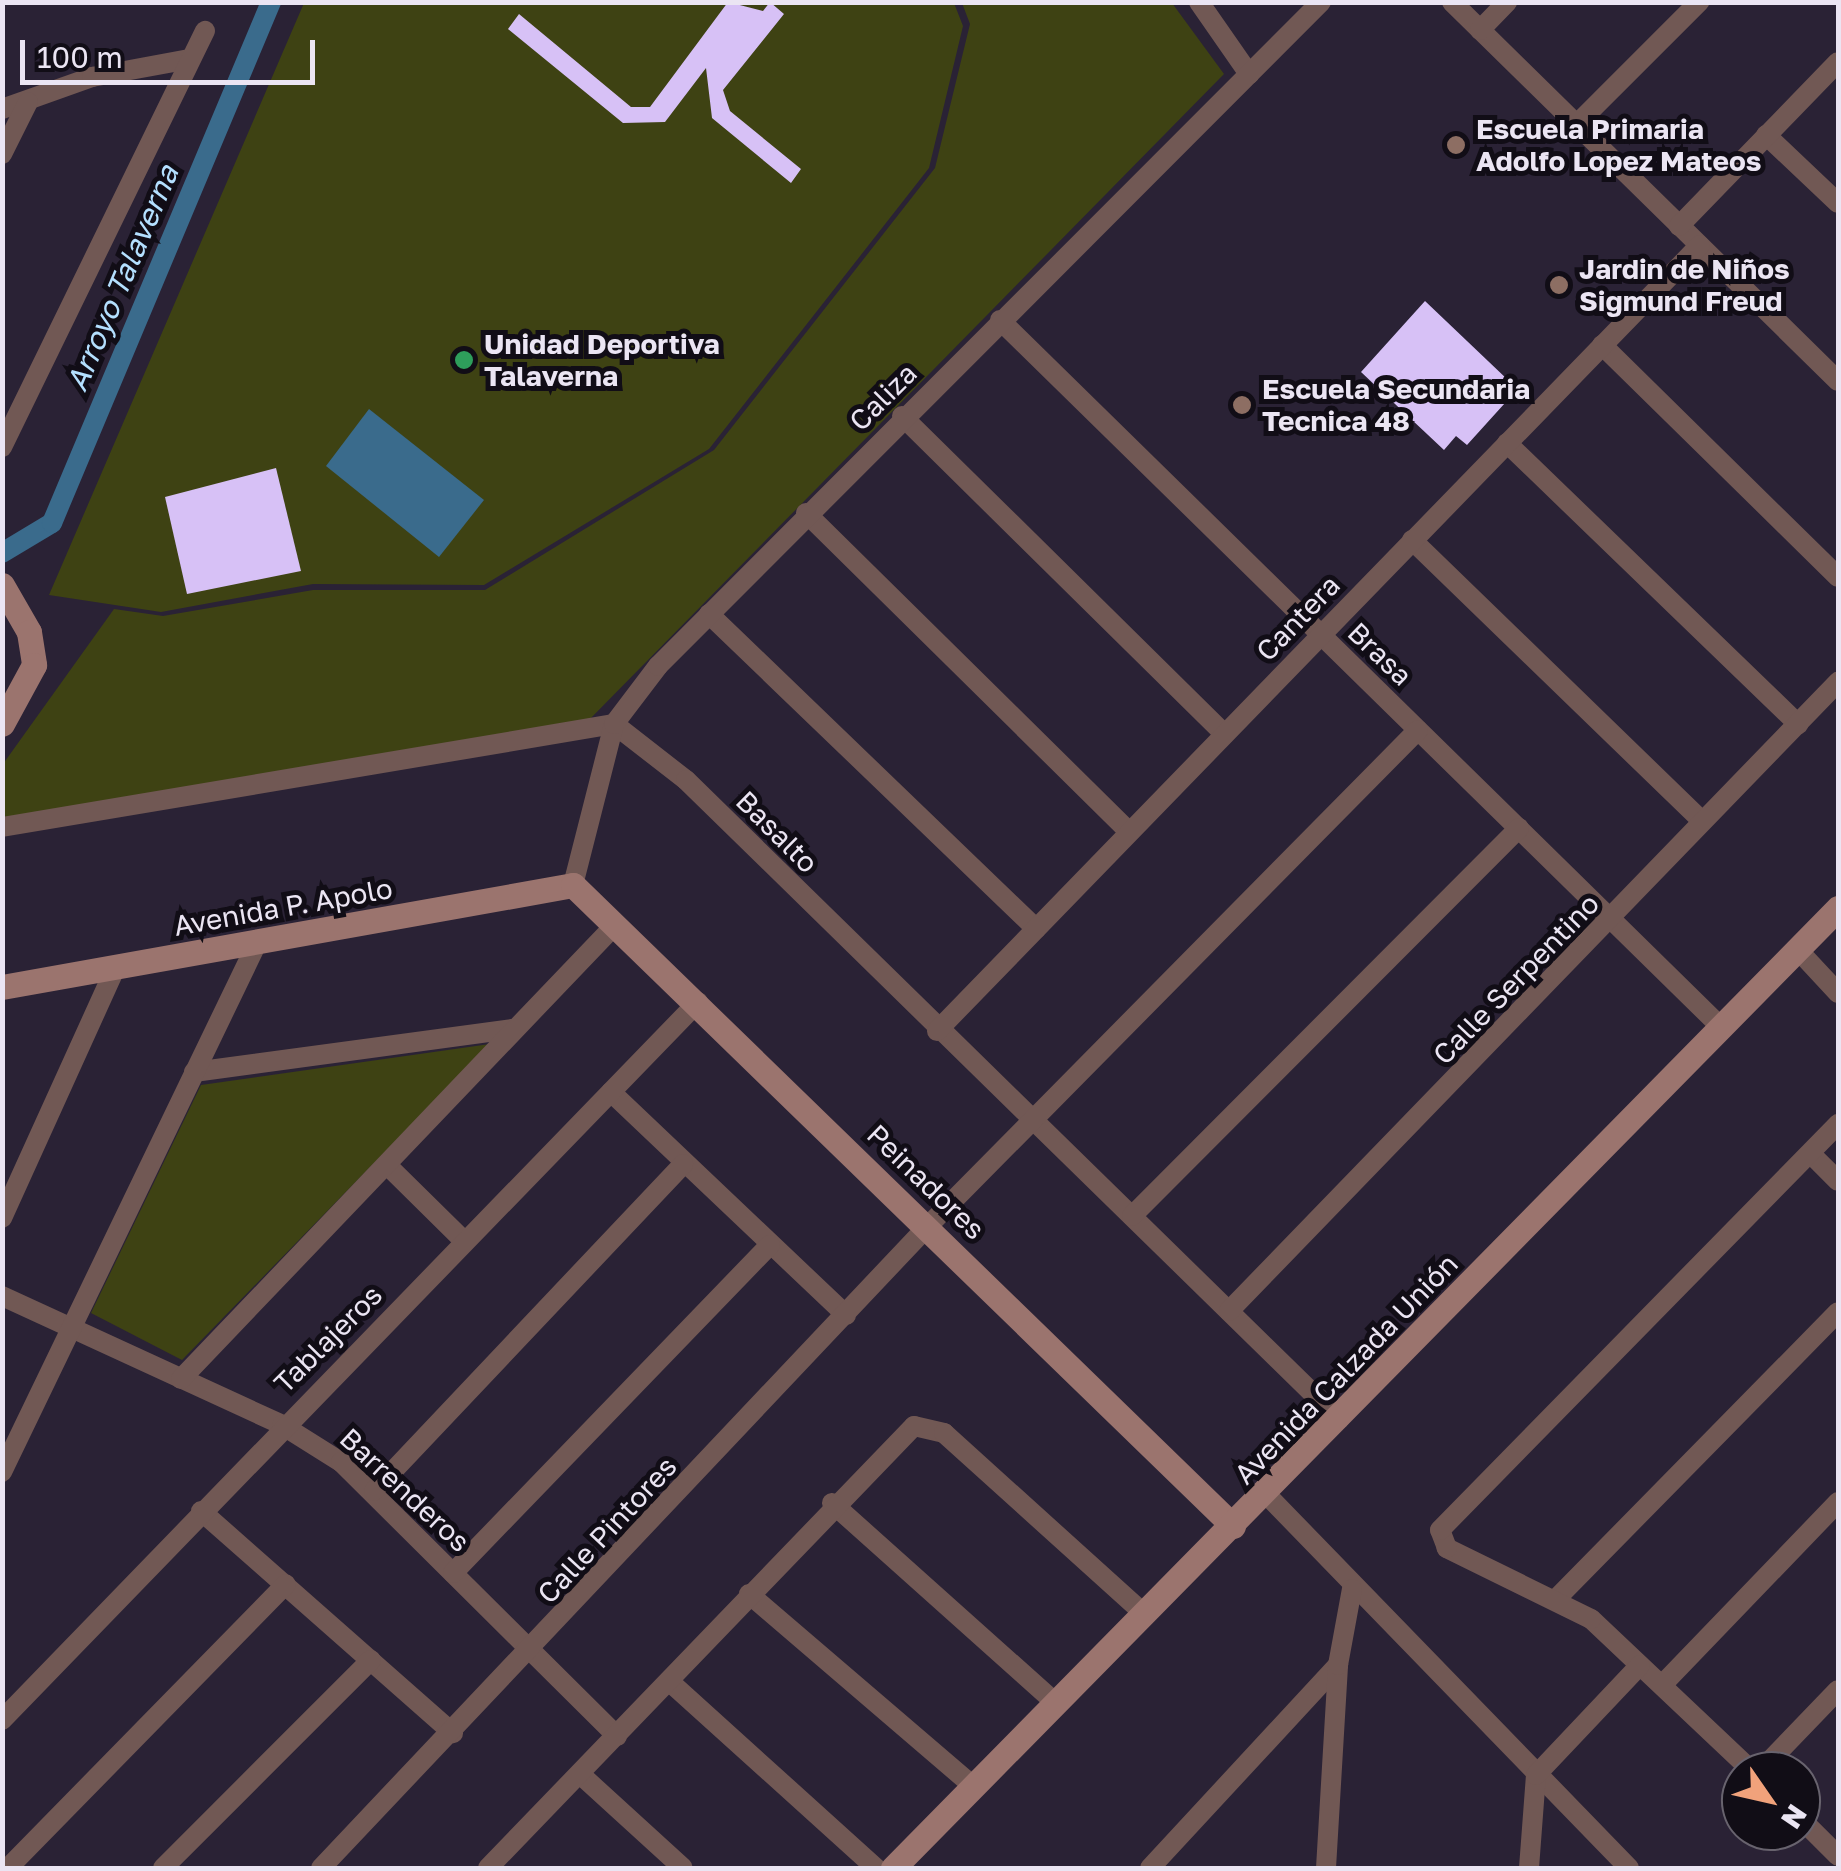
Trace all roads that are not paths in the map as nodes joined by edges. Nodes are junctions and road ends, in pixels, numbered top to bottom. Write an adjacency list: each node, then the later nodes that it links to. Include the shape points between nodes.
1 (1199, 2): 10 (street)
2 (1321, 2): 10 (street, Caliza)
3 (1452, 2): 6 (street)
4 (1508, 2): 6 (street)
5 (1698, 2): 13 (street)
6 (1480, 30): 13 (street)
7 (205, 31): 8 (street)
8 (190, 58): 11 (street, via 92,77); 24 (street)
9 (1838, 62): 14 (street)
10 (1249, 74): 19 (street, Caliza)
11 (28, 102): 12 (street); 15 (street)
12 (2, 110)
13 (1577, 124): 17 (street)
14 (1766, 135): 16 (street); 17 (street)
15 (2, 154)
16 (1838, 203)
17 (1679, 226): 18 (street)
18 (1700, 245): 20 (street, Cantera); 21 (street)
19 (1000, 320): 22 (street, Caliza); 30 (street, Brasa)
20 (1602, 345): 23 (street, Cantera); 27 (street)
21 (1838, 381)
22 (902, 416): 25 (street, Caliza); 36 (street)
23 (1507, 443): 26 (street, Cantera); 34 (street)
24 (2, 447)
25 (806, 513): 29 (street, Caliza); 40 (street)
26 (1412, 540): 30 (street, Cantera); 37 (street)
27 (1838, 576)
28 (8, 593): 32 (street, via 33,651 30,687)
29 (709, 614): 33 (street, Caliza); 45 (street)
30 (1320, 634): 35 (street, Brasa); 36 (street, Cantera)
31 (1838, 682): 34 (street, Calle Serpentino)
32 (2, 724)
33 (614, 724): 38 (street); 41 (street, Caliza); 54 (street, Basalto, via 686,780)
34 (1798, 724): 37 (street, Calle Serpentino)
35 (1418, 730): 39 (street, Brasa); 57 (street, Calle Pintores)
36 (1224, 734): 40 (street, Cantera)
37 (1702, 821): 43 (street, Calle Serpentino)
38 (2, 827)
39 (1519, 828): 43 (street, Brasa); 63 (street)
40 (1129, 832): 45 (street, Cantera)
41 (574, 885): 44 (street, Peinadores); 46 (street, Avenida P. Apolo)
42 (1838, 908): 47 (street, Avenida Calzada Unión)
43 (1613, 920): 53 (street, Brasa); 69 (street, Calle Serpentino)
44 (615, 925): 51 (street, Peinadores); 52 (street)
45 (1036, 929): 54 (street, Cantera)
46 (257, 943): 48 (street, Avenida P. Apolo); 55 (street)
47 (1798, 950): 50 (street); 53 (street, Avenida Calzada Unión)
48 (116, 968): 49 (street, Avenida P. Apolo); 64 (street)
49 (2, 987)
50 (1838, 993)
51 (698, 1002): 56 (street, Tablajeros); 65 (street, Peinadores)
52 (512, 1028): 55 (street); 61 (street)
53 (1722, 1028): 74 (street, Avenida Calzada Unión)
54 (937, 1030): 57 (street, Basalto)
55 (194, 1072): 72 (street)
56 (610, 1092): 60 (street); 66 (street, Tablajeros)
57 (1034, 1120): 63 (street, Basalto); 65 (street, Calle Pintores)
58 (1838, 1124): 59 (street)
59 (1811, 1154): 62 (street); 87 (street, via 1445,1520 1447,1548)
60 (683, 1164): 67 (street); 77 (street)
61 (388, 1166): 66 (street); 73 (street)
62 (1838, 1181)
63 (1132, 1216): 69 (street, Basalto)
64 (2, 1218)
65 (928, 1226): 71 (street, Calle Pintores); 82 (street, Peinadores)
66 (464, 1241): 75 (street, Tablajeros)
67 (770, 1244): 71 (street); 83 (street)
68 (2, 1296): 72 (street, Barrenderos)
69 (1229, 1311): 74 (street, Basalto)
70 (1838, 1312): 87 (street)
71 (846, 1315): 89 (street, Calle Pintores)
72 (71, 1328): 73 (street, Barrenderos); 76 (street)
73 (181, 1379): 75 (street, Barrenderos)
74 (1339, 1419): 78 (street, Avenida Calzada Unión)
75 (282, 1425): 77 (street, Barrenderos); 81 (street, Tablajeros)
76 (2, 1472)
77 (374, 1491): 83 (street, Barrenderos)
78 (1267, 1494): 82 (street, Avenida Calzada Unión); 85 (street)
79 (1838, 1502): 94 (street)
80 (832, 1503): 86 (street); 88 (street, via 901,1432 926,1426 944,1433); 96 (street)
81 (201, 1511): 84 (street); 97 (street, Tablajeros)
82 (1233, 1526): 88 (street, Avenida Calzada Unión)
83 (453, 1573): 89 (street, Barrenderos)
84 (286, 1584): 90 (street); 106 (street)
85 (1352, 1589): 91 (street); 103 (street)
86 (749, 1594): 93 (street); 104 (street)
87 (1558, 1596): 92 (street)
88 (1143, 1614): 96 (street, Avenida Calzada Unión)
89 (531, 1652): 98 (street, Calle Pintores); 99 (street, Barrenderos)
90 (371, 1660): 98 (street); 107 (street)
91 (1338, 1665): 112 (street); 113 (street)
92 (1640, 1665): 94 (street); 103 (street)
93 (670, 1682): 99 (street); 110 (street)
94 (1662, 1685): 100 (street)
95 (1838, 1690): 101 (street)
96 (1056, 1703): 104 (street, Avenida Calzada Unión)
97 (2, 1720)
98 (453, 1733): 108 (street, Calle Pintores)
99 (617, 1736): 102 (street)
100 (1731, 1751)
101 (1779, 1751)
102 (580, 1774): 105 (street); 109 (street)
103 (1536, 1776): 114 (street); 115 (street)
104 (974, 1787): 111 (street, Avenida Calzada Unión)
105 (495, 1866)
106 (8, 1868)
107 (163, 1868)
108 (322, 1868)
109 (684, 1868)
110 (876, 1868)
111 (893, 1868)
112 (1150, 1868)
113 (1326, 1868)
114 (1529, 1868)
115 (1629, 1868)

